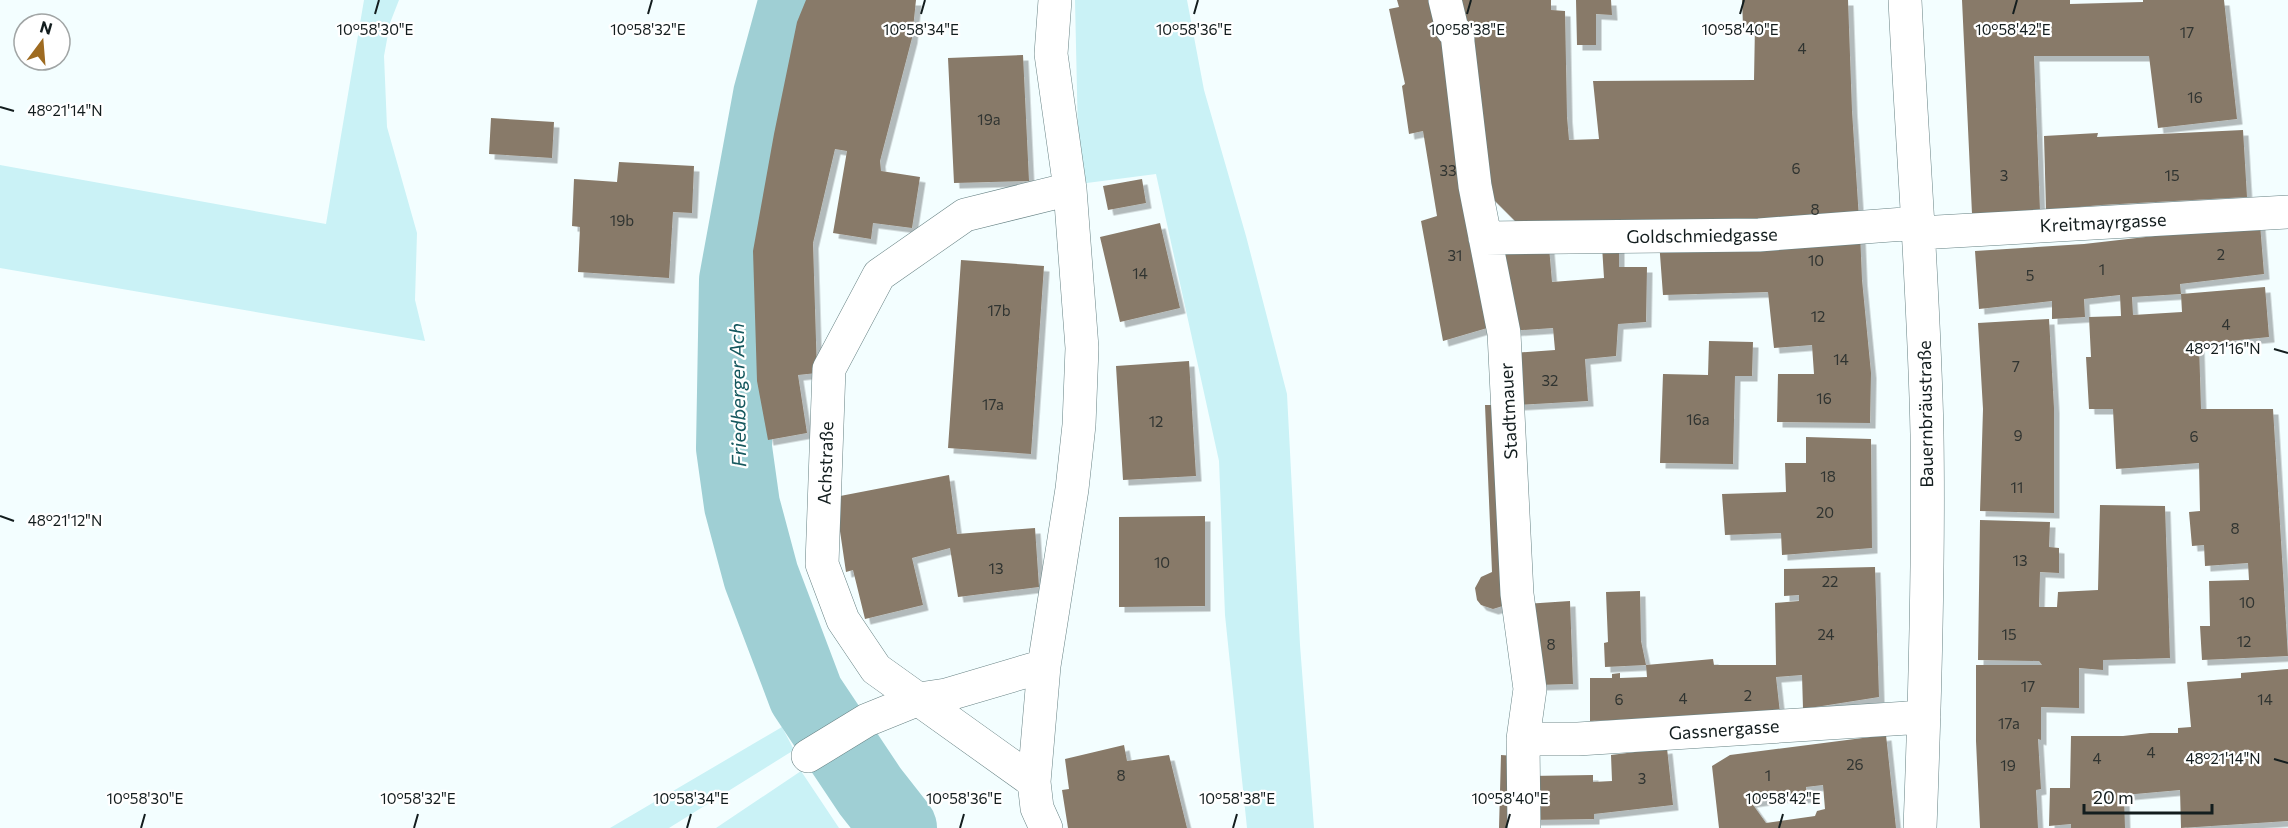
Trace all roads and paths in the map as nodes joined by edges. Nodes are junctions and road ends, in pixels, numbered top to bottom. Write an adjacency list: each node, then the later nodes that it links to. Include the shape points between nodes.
1 (1055, 0): 4 (street, via 1051,54)
2 (1445, 0): 7 (street, Stadtmauer, via 1452,29 1457,34)
3 (1905, 0): 6 (street, Bauernbräustraße)
4 (1070, 189): 8 (street, via 1082,348 1078,425); 9 (street, Achstraße, via 965,215 879,275 829,369 822,564 843,620 876,669)
5 (2288, 212): 6 (street, Kreitmayrgasse)
6 (1918, 228): 7 (street, Goldschmiedgasse, via 1759,235); 10 (street, Bauernbräustraße, via 1927,434)
7 (1485, 238): 11 (street, Stadtmauer, via 1504,333 1517,594 1530,689)
8 (1044, 666): 9 (street, via 946,695); 13 (street)
9 (919, 699): 12 (street, via 867,720); 13 (street, Achstraße)
10 (1924, 717): 11 (street, Gassnergasse); 16 (street, Bauernbräustraße)
11 (1523, 739): 15 (street, Stadtmauer)
12 (813, 753)
13 (1034, 782): 14 (street, via 1037,808)
14 (1046, 828)
15 (1524, 828)
16 (1920, 828)

